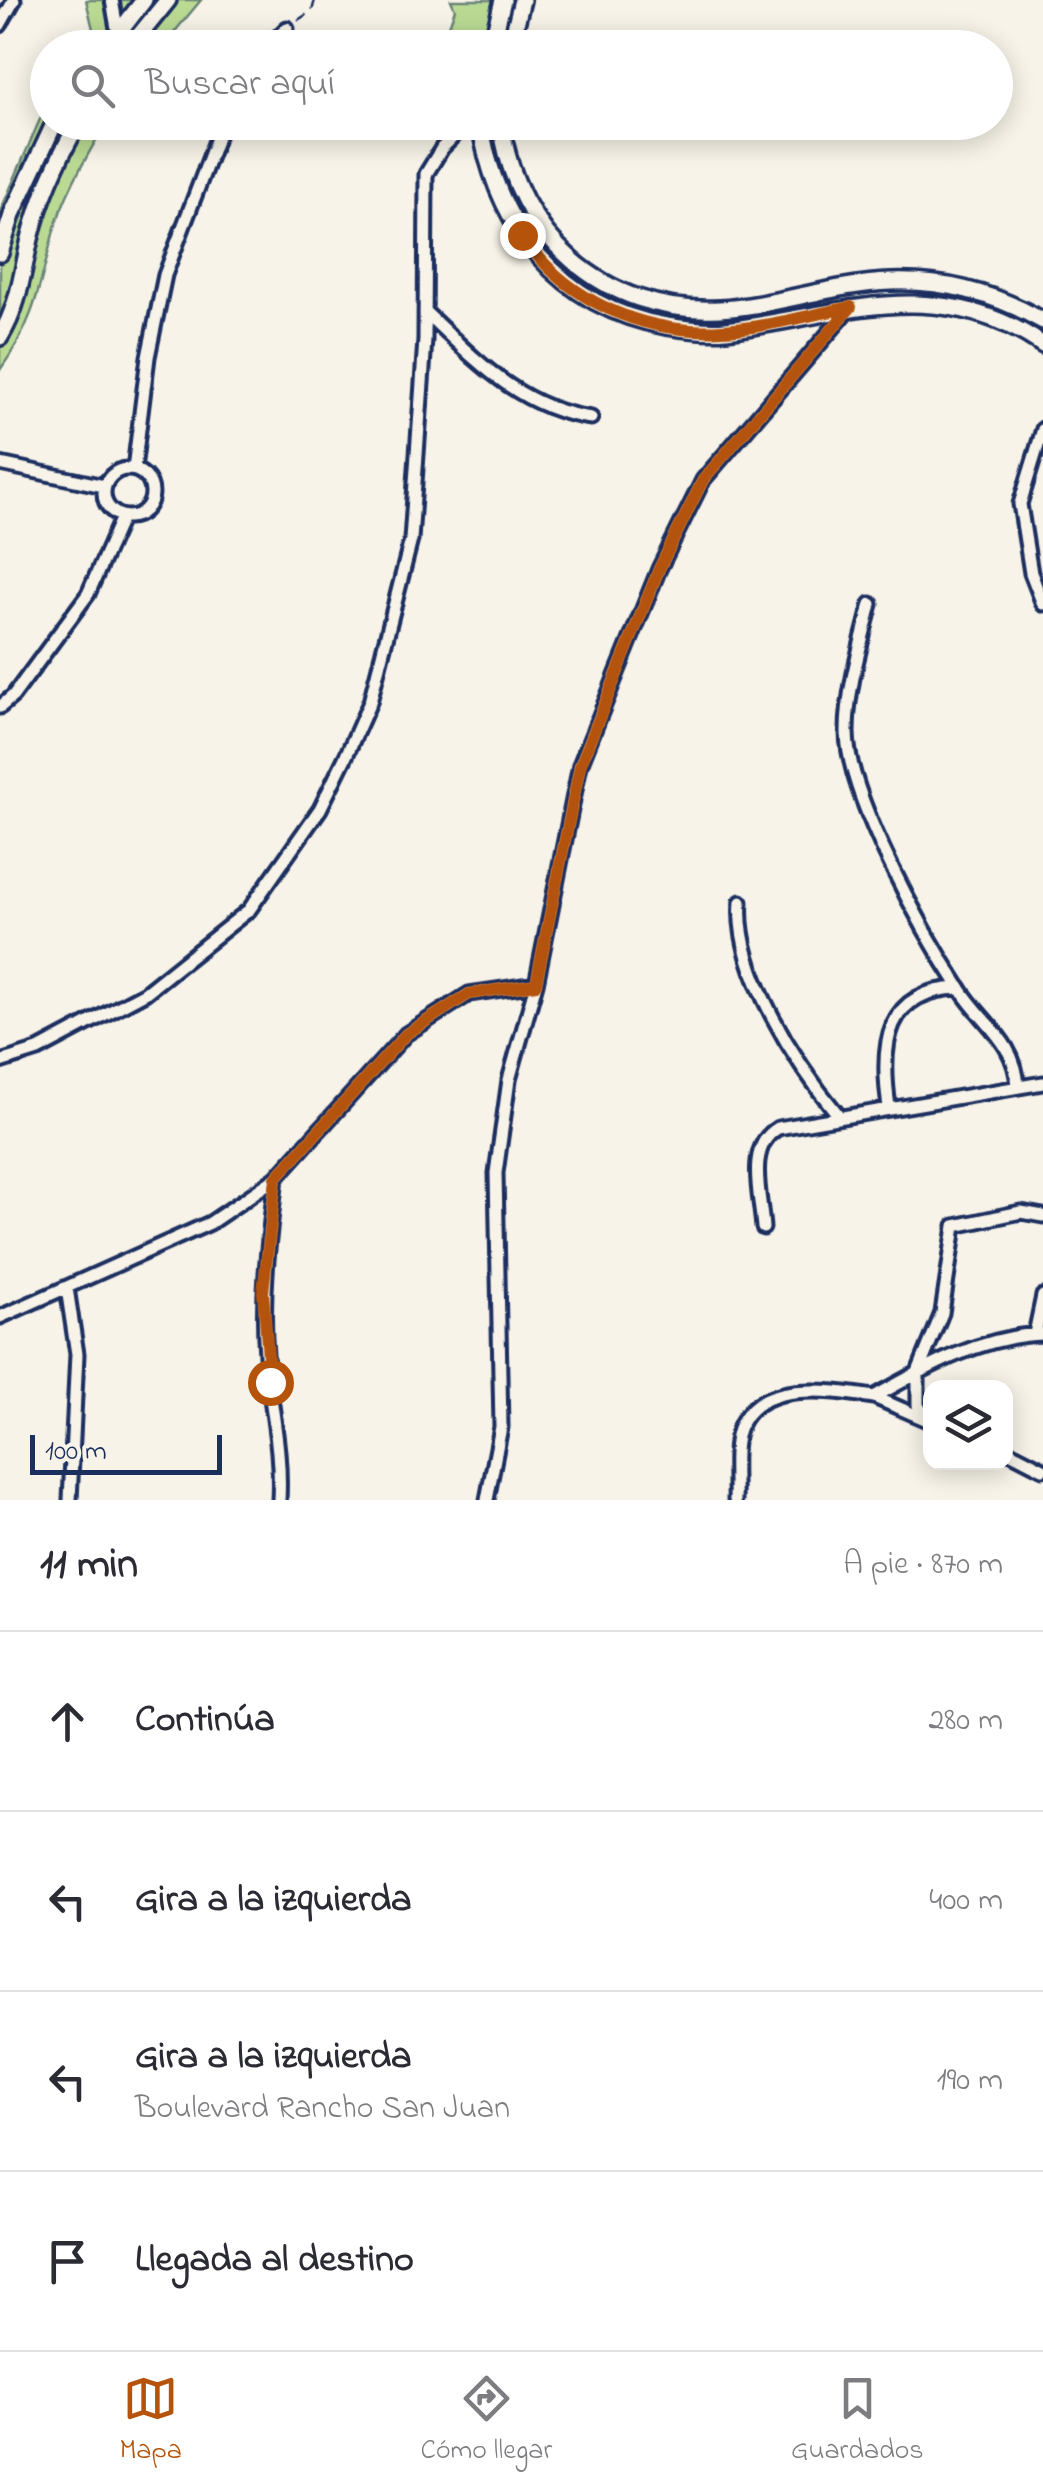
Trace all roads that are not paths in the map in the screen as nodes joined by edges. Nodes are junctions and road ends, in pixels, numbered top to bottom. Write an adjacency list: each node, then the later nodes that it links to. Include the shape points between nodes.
1 (14, 0): 7 (street)
2 (112, 0): 8 (street)
3 (144, 0): 9 (street)
4 (168, 0): 10 (street)
5 (503, 0): 11 (street)
6 (522, 0): 12 (street)
7 (0, 24)
8 (117, 30)
9 (121, 30)
10 (144, 30)
11 (496, 30)
12 (514, 30)
13 (46, 140): 19 (street)
14 (71, 140): 23 (street, via 30,236 18,300)
15 (216, 140): 28 (street, via 165,275)
16 (450, 140): 21 (street, via 426,174)
17 (484, 140): 20 (street, via 493,182 533,253 598,306 639,321 724,330)
18 (504, 140): 22 (street, via 510,170 540,228 596,282 628,295 720,309 890,282 942,284 988,295)
19 (0, 254)
20 (851, 307): 24 (street, via 910,302 956,308 995,319); 35 (street, via 703,480 659,569 580,766)
21 (425, 312): 25 (street, via 521,398); 37 (street, via 411,540 370,702 320,808 249,910 199,952 94,1022)
22 (1043, 321)
23 (0, 337)
24 (1043, 345)
25 (591, 418)
26 (1043, 429): 32 (street, via 1020,504)
27 (0, 464): 29 (street)
28 (134, 469): 29 (street, via 116,472); 30 (street, via 147,477 149,506)
29 (104, 486): 30 (street, via 104,499)
30 (122, 517): 33 (street, via 88,594)
31 (870, 604): 36 (street, via 849,702 854,776)
32 (1043, 604)
33 (0, 707)
34 (741, 902): 41 (street, via 739,928 751,966 794,1052)
35 (536, 984): 42 (street, via 469,994 406,1034); 57 (street, via 510,1080 496,1173 501,1427)
36 (960, 988): 39 (street, via 1009,1050); 40 (street, via 930,989 898,1013 885,1075)
37 (0, 1062)
38 (1043, 1084): 39 (street)
39 (1018, 1086): 40 (street)
40 (889, 1107): 41 (street)
41 (839, 1116): 44 (street, via 764,1136 758,1148)
42 (276, 1178): 45 (street, via 210,1223); 56 (street, via 263,1292 282,1452)
43 (1043, 1216): 49 (street, via 1020,1212 955,1226 942,1313)
44 (763, 1228)
45 (67, 1288): 47 (street); 55 (street, via 77,1354)
46 (1043, 1296): 48 (street)
47 (0, 1317)
48 (1039, 1334): 49 (street, via 953,1354)
49 (918, 1372): 50 (street); 51 (street)
50 (874, 1397): 52 (street); 58 (street, via 812,1391 764,1402 739,1428)
51 (923, 1412)
52 (923, 1418)
53 (1013, 1454): 54 (street)
54 (1043, 1469)
55 (70, 1500)
56 (279, 1500)
57 (487, 1500)
58 (734, 1500)

